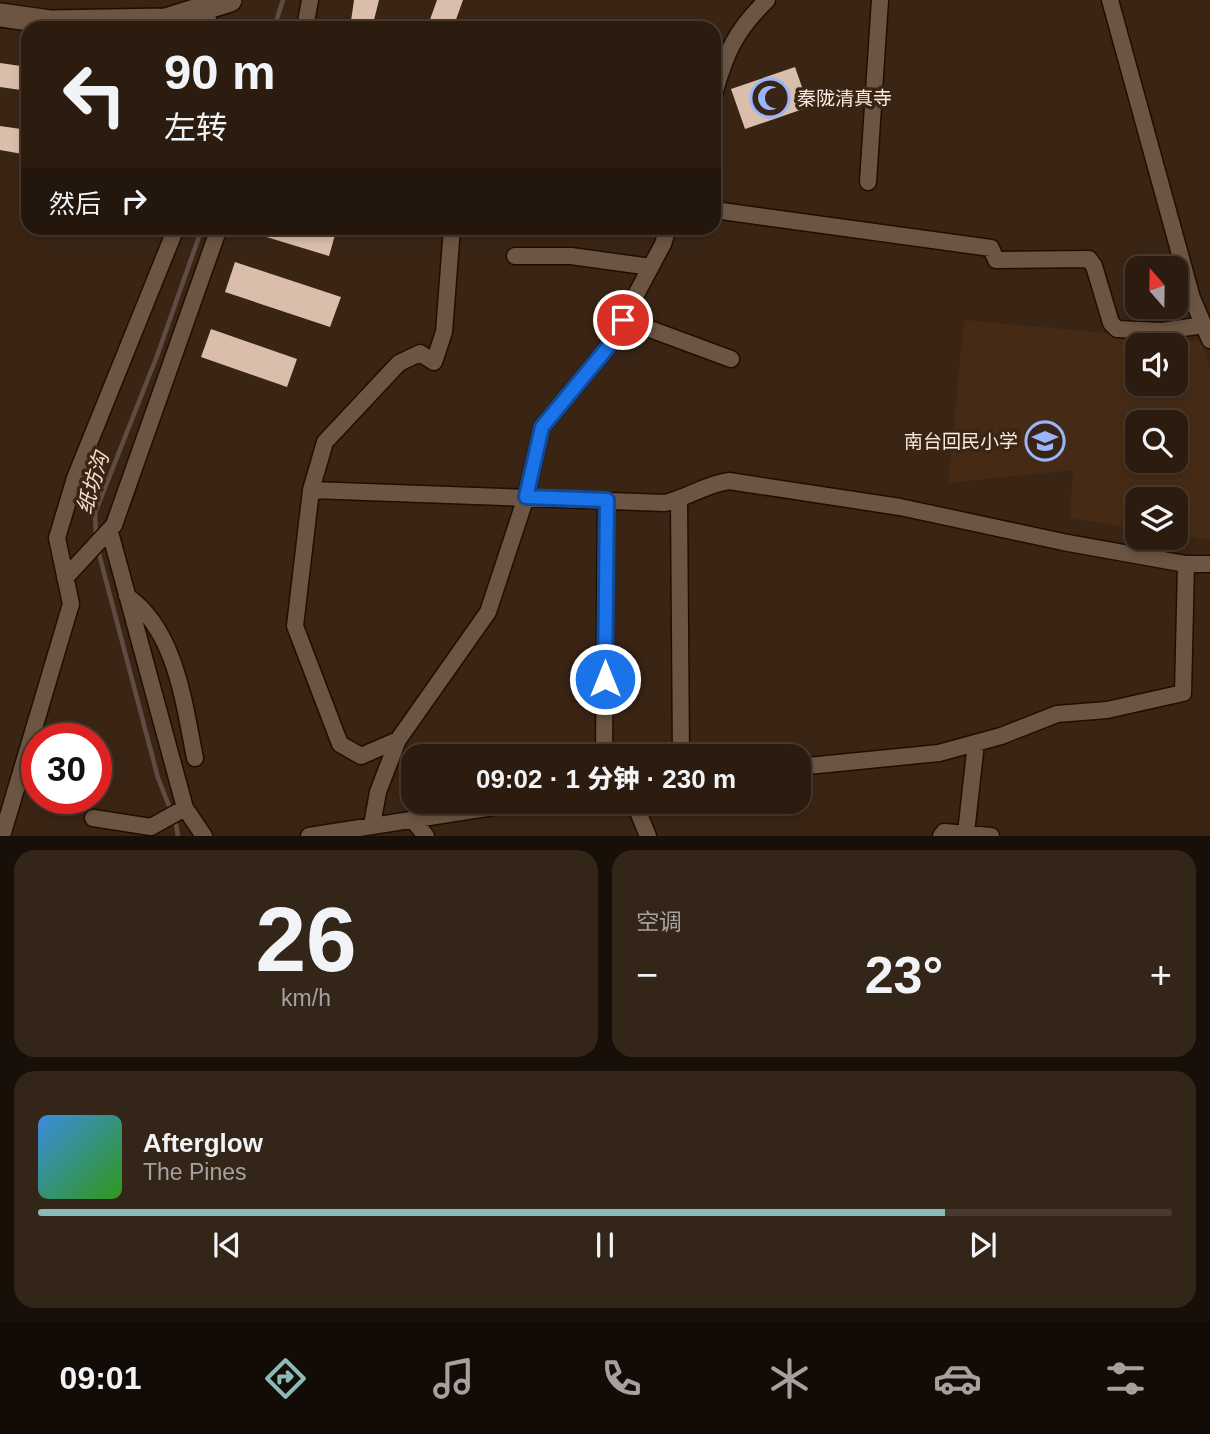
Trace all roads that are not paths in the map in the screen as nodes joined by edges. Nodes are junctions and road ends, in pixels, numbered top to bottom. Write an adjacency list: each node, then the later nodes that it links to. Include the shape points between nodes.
1 (230, 0): 7 (street)
2 (310, 0): 10 (street)
3 (767, 0): 11 (street, via 744,22)
4 (880, 0): 12 (street)
5 (1110, 0): 21 (street)
6 (0, 15): 8 (street)
7 (208, 18): 9 (street)
8 (43, 21)
9 (108, 21)
10 (306, 21)
11 (721, 70)
12 (868, 182)
13 (721, 211): 23 (street, via 991,248 996,260 1089,259 1117,329)
14 (173, 235): 32 (street, via 75,478 57,538)
15 (216, 235): 29 (street)
16 (451, 235): 25 (street, via 444,332 433,362 420,352 399,363 365,398 325,442)
17 (665, 235): 19 (street)
18 (515, 256): 19 (street, via 571,256)
19 (651, 267): 22 (street)
20 (1210, 296): 21 (street)
21 (1192, 298): 23 (street)
22 (623, 320): 24 (street); 26 (street, via 608,347 542,427)
23 (1207, 332)
24 (732, 359)
25 (311, 490): 26 (street); 34 (street, via 295,626 340,744 360,756)
26 (526, 497): 27 (street); 34 (street, via 488,612)
27 (607, 500): 28 (street); 36 (street)
28 (679, 500): 30 (street, via 729,481 900,507); 37 (street)
29 (106, 536): 32 (street); 33 (street)
30 (1186, 564): 31 (street); 35 (street, via 1183,694 1107,710 1057,713)
31 (1210, 564)
32 (65, 578): 47 (street, via 71,604)
33 (127, 596): 38 (street, via 142,607 161,637 178,677); 40 (street)
34 (398, 740): 45 (street)
35 (976, 743): 39 (street, via 939,753); 46 (street)
36 (604, 744)
37 (681, 744)
38 (195, 758)
39 (811, 766)
40 (175, 814): 43 (street, via 151,827); 48 (street)
41 (445, 814): 44 (street)
42 (639, 814): 51 (street)
43 (93, 818)
44 (412, 819): 45 (street); 50 (street)
45 (369, 829): 49 (street)
46 (965, 833): 52 (street); 53 (street)
47 (2, 835)
48 (204, 835)
49 (309, 835)
50 (426, 835)
51 (648, 835)
52 (941, 835)
53 (991, 835)

